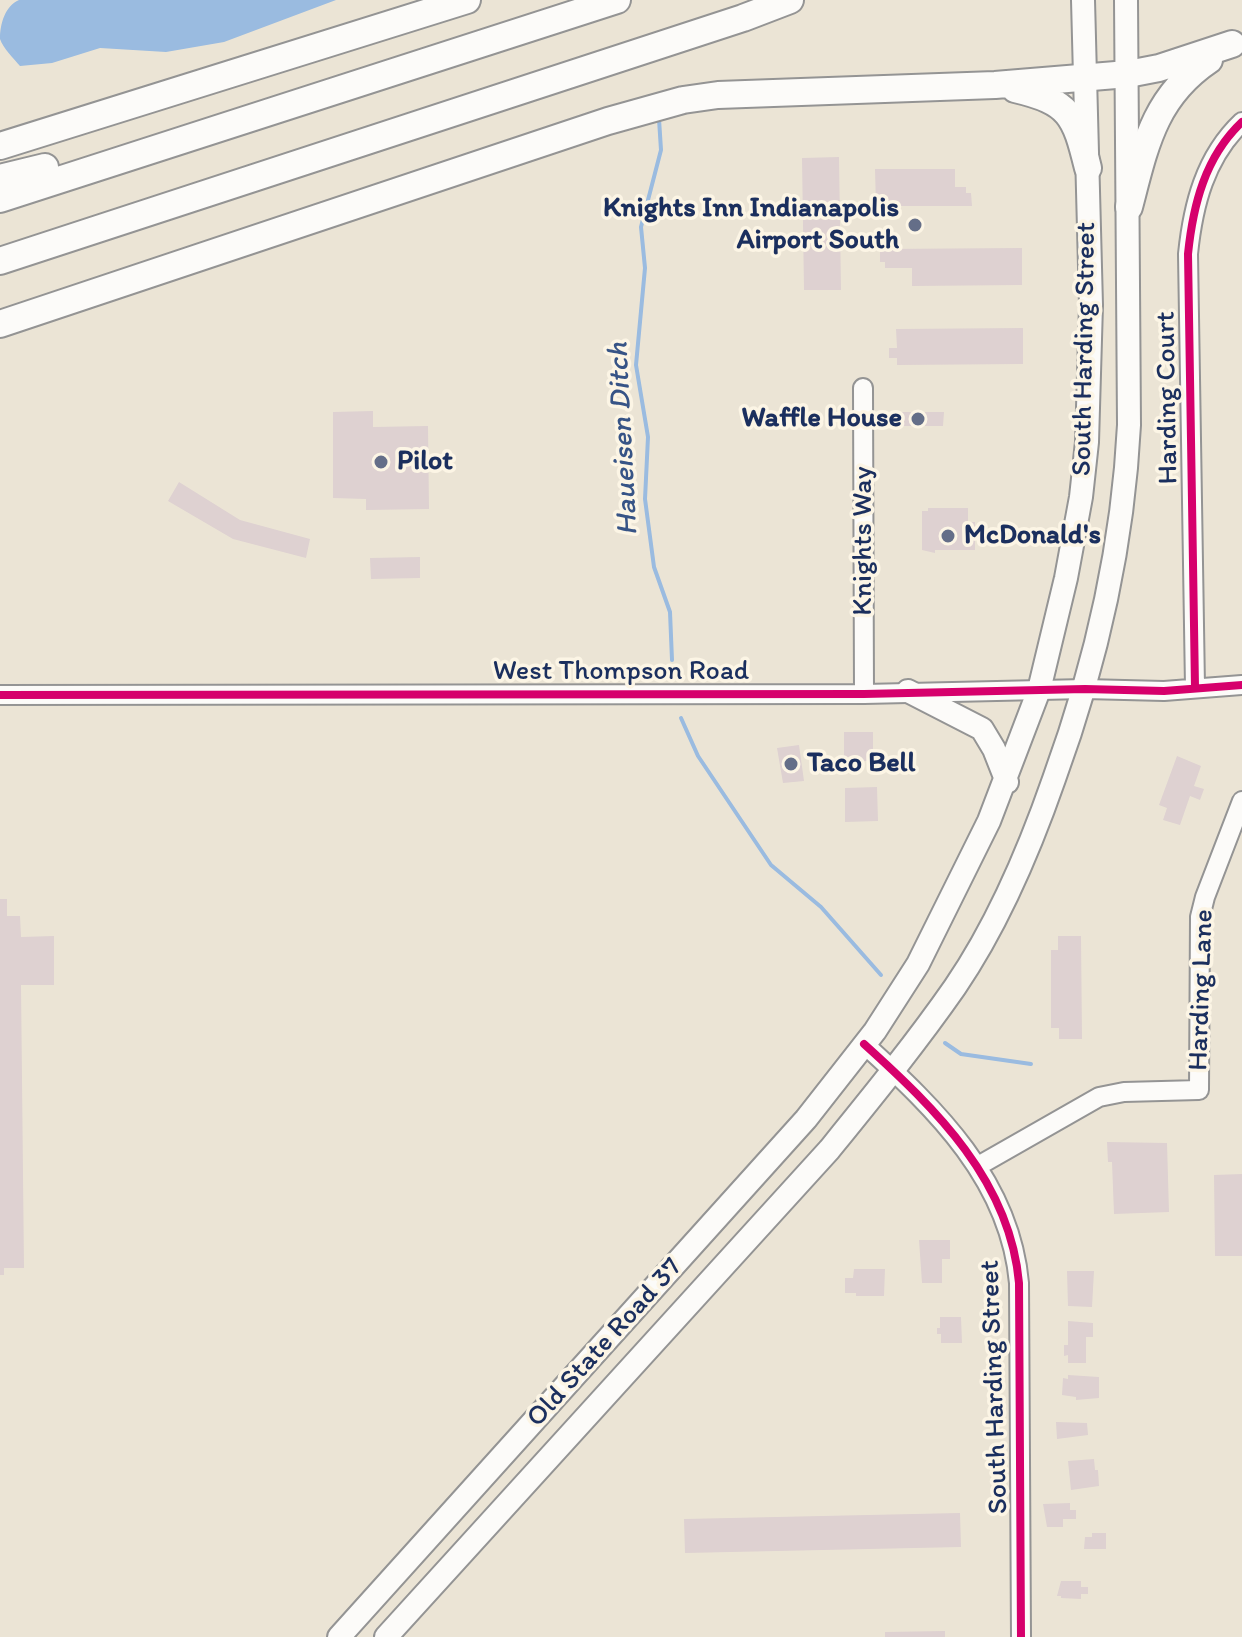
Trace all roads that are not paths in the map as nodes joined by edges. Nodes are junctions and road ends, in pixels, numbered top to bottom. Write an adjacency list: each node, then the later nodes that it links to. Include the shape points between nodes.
1 (467, 0): 12 (highway)
2 (617, 0): 10 (highway)
3 (790, 0): 17 (highway)
4 (1083, 0): 8 (main road, South Harding Street)
5 (1126, 0): 7 (main road, South Harding Street)
6 (1237, 41): 7 (highway); 16 (highway, via 1192,71 1159,112)
7 (1128, 74): 8 (highway); 16 (main road, South Harding Street)
8 (1086, 77): 9 (highway); 13 (main road, South Harding Street)
9 (995, 85): 13 (highway, via 1064,108 1079,133); 18 (highway, via 683,100)
10 (266, 112): 14 (highway); 15 (highway)
11 (1242, 122): 21 (street, Harding Court, via 1219,150 1200,188 1188,254)
12 (0, 146)
13 (1088, 168): 23 (main road, South Harding Street, via 1087,442 1066,578)
14 (0, 178)
15 (0, 199)
16 (1129, 207): 22 (main road, South Harding Street, via 1126,485 1115,561)
17 (0, 261)
18 (0, 324)
19 (863, 388): 25 (street, Knights Way)
20 (1242, 685): 21 (street, West Thompson Road)
21 (1195, 687): 22 (street, West Thompson Road)
22 (1085, 689): 23 (street, West Thompson Road); 30 (main road, South Harding Street, via 1041,817 987,933)
23 (1039, 690): 24 (street, West Thompson Road); 27 (main road, South Harding Street)
24 (908, 691): 25 (street, West Thompson Road); 27 (main road, via 982,729)
25 (864, 694): 26 (street, West Thompson Road)
26 (0, 695)
27 (1007, 782): 29 (main road, South Harding Street, via 918,964)
28 (1242, 801): 31 (street, Harding Lane, via 1201,912 1199,1090 1099,1097)
29 (864, 1044): 30 (street, South Harding Street); 32 (main road, Old State Road 37, via 757,1175)
30 (893, 1070): 31 (street, South Harding Street); 33 (main road, Old State Road 37, via 790,1195)
31 (978, 1166): 34 (street, South Harding Street, via 1003,1213 1018,1277)
32 (339, 1637)
33 (386, 1637)
34 (1021, 1637)

